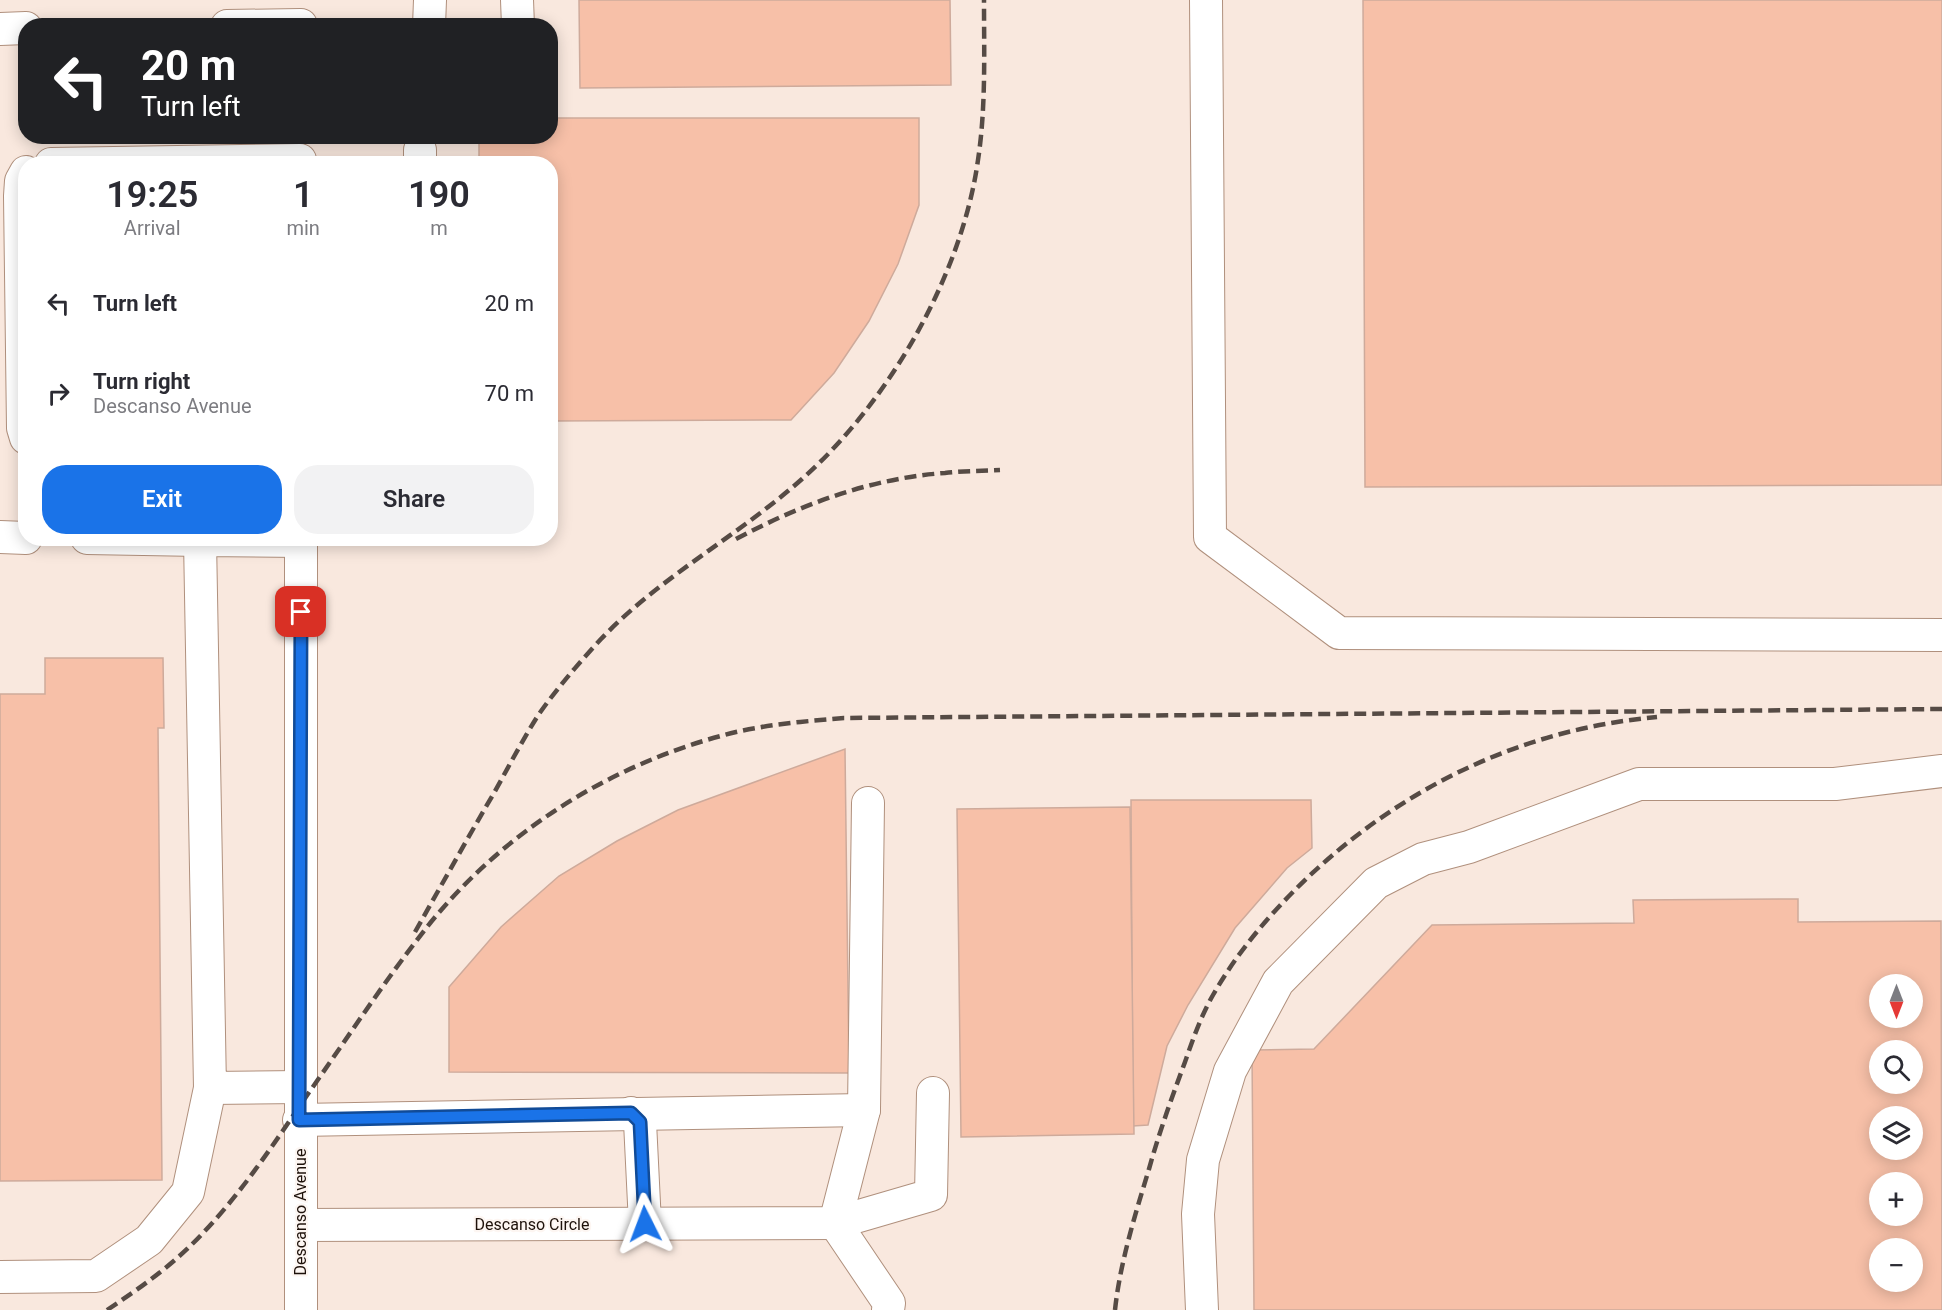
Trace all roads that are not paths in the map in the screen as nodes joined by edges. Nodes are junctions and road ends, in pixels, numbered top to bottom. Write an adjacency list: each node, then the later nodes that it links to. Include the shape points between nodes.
1 (430, 0): 4 (street)
2 (517, 0): 5 (street)
3 (1206, 0): 14 (street, via 1210,537 1339,633)
4 (429, 18)
5 (518, 18)
6 (18, 28): 7 (street)
7 (0, 29)
8 (300, 153): 9 (street)
9 (244, 156)
10 (0, 537): 11 (street)
11 (18, 538)
12 (200, 546): 18 (street)
13 (301, 546): 17 (street, Descanso Avenue)
14 (1942, 635)
15 (1942, 771): 29 (street, via 1835,784 1639,784 1469,847 1423,859 1376,883 1278,982 1230,1071 1203,1161 1198,1214)
16 (868, 803): 20 (street)
17 (300, 1087): 18 (street); 22 (street, Descanso Avenue)
18 (210, 1089): 26 (street, via 188,1192 149,1240 96,1276)
19 (933, 1093): 23 (street, Descanso Circle, via 931,1195)
20 (864, 1110): 21 (street); 23 (street)
21 (631, 1113): 22 (street); 24 (street, via 640,1122)
22 (299, 1120): 25 (street, Descanso Avenue)
23 (836, 1223): 24 (street, Descanso Circle); 28 (street, via 889,1303)
24 (645, 1224): 25 (street, Descanso Circle)
25 (300, 1225): 27 (street, Descanso Avenue)
26 (0, 1277)
27 (300, 1310)
28 (888, 1310)
29 (1202, 1310)

